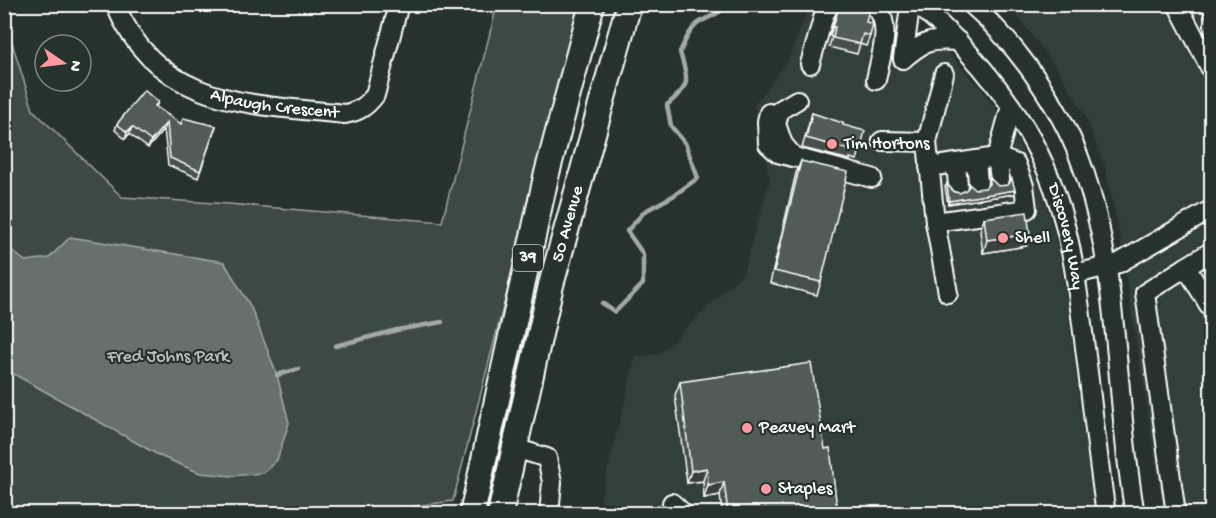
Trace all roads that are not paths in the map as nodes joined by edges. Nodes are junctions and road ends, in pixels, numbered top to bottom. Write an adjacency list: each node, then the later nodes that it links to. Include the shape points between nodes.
1 (115, 4): 2 (street, Alpaugh Crescent, via 136,42 154,62 183,83 206,94 252,104 345,114 368,105 375,95)
2 (399, 4)
3 (592, 4): 38 (main road, 50 Avenue / 39, via 546,177)
4 (629, 4): 12 (main road, 50 Avenue / 39)
5 (634, 4): 12 (main road)
6 (830, 4): 13 (street)
7 (872, 4): 16 (street, via 880,10 885,29)
8 (915, 4): 11 (street, Discovery Way); 11 (street, via 909,14 903,59 924,42)
9 (1177, 4): 14 (street)
10 (966, 5): 32 (street, Discovery Way, via 990,21 1020,57 1064,124 1091,191)
11 (958, 41): 18 (street, Discovery Way)
12 (618, 43): 37 (main road, 50 Avenue / 39, via 551,285)
13 (810, 64)
14 (1212, 71)
15 (944, 74): 20 (street)
16 (876, 80)
17 (797, 100): 25 (street, via 780,110 776,124 783,144 794,157)
18 (1011, 106): 21 (street); 34 (street, Discovery Way, via 1054,189)
19 (882, 141): 20 (street)
20 (927, 142): 24 (street)
21 (997, 157): 22 (street); 26 (street); 26 (street, via 1016,164 1027,209)
22 (976, 160): 23 (street); 27 (street)
23 (956, 164): 24 (street); 28 (street)
24 (930, 167): 30 (street)
25 (872, 178)
26 (1002, 196): 27 (street)
27 (980, 199): 28 (street)
28 (960, 202): 30 (street)
29 (1209, 217): 32 (street)
30 (935, 222): 35 (street)
31 (1212, 251): 33 (street)
32 (1106, 266): 34 (street); 42 (street, Discovery Way)
33 (1186, 267): 36 (street); 43 (street, via 1145,293)
34 (1076, 274): 41 (street, Discovery Way)
35 (948, 293)
36 (1212, 310)
37 (515, 448): 39 (main road, 50 Avenue / 39); 40 (street, via 547,458 552,482)
38 (472, 513)
39 (500, 513)
40 (549, 513)
41 (1106, 513)
42 (1135, 513)
43 (1176, 513)

